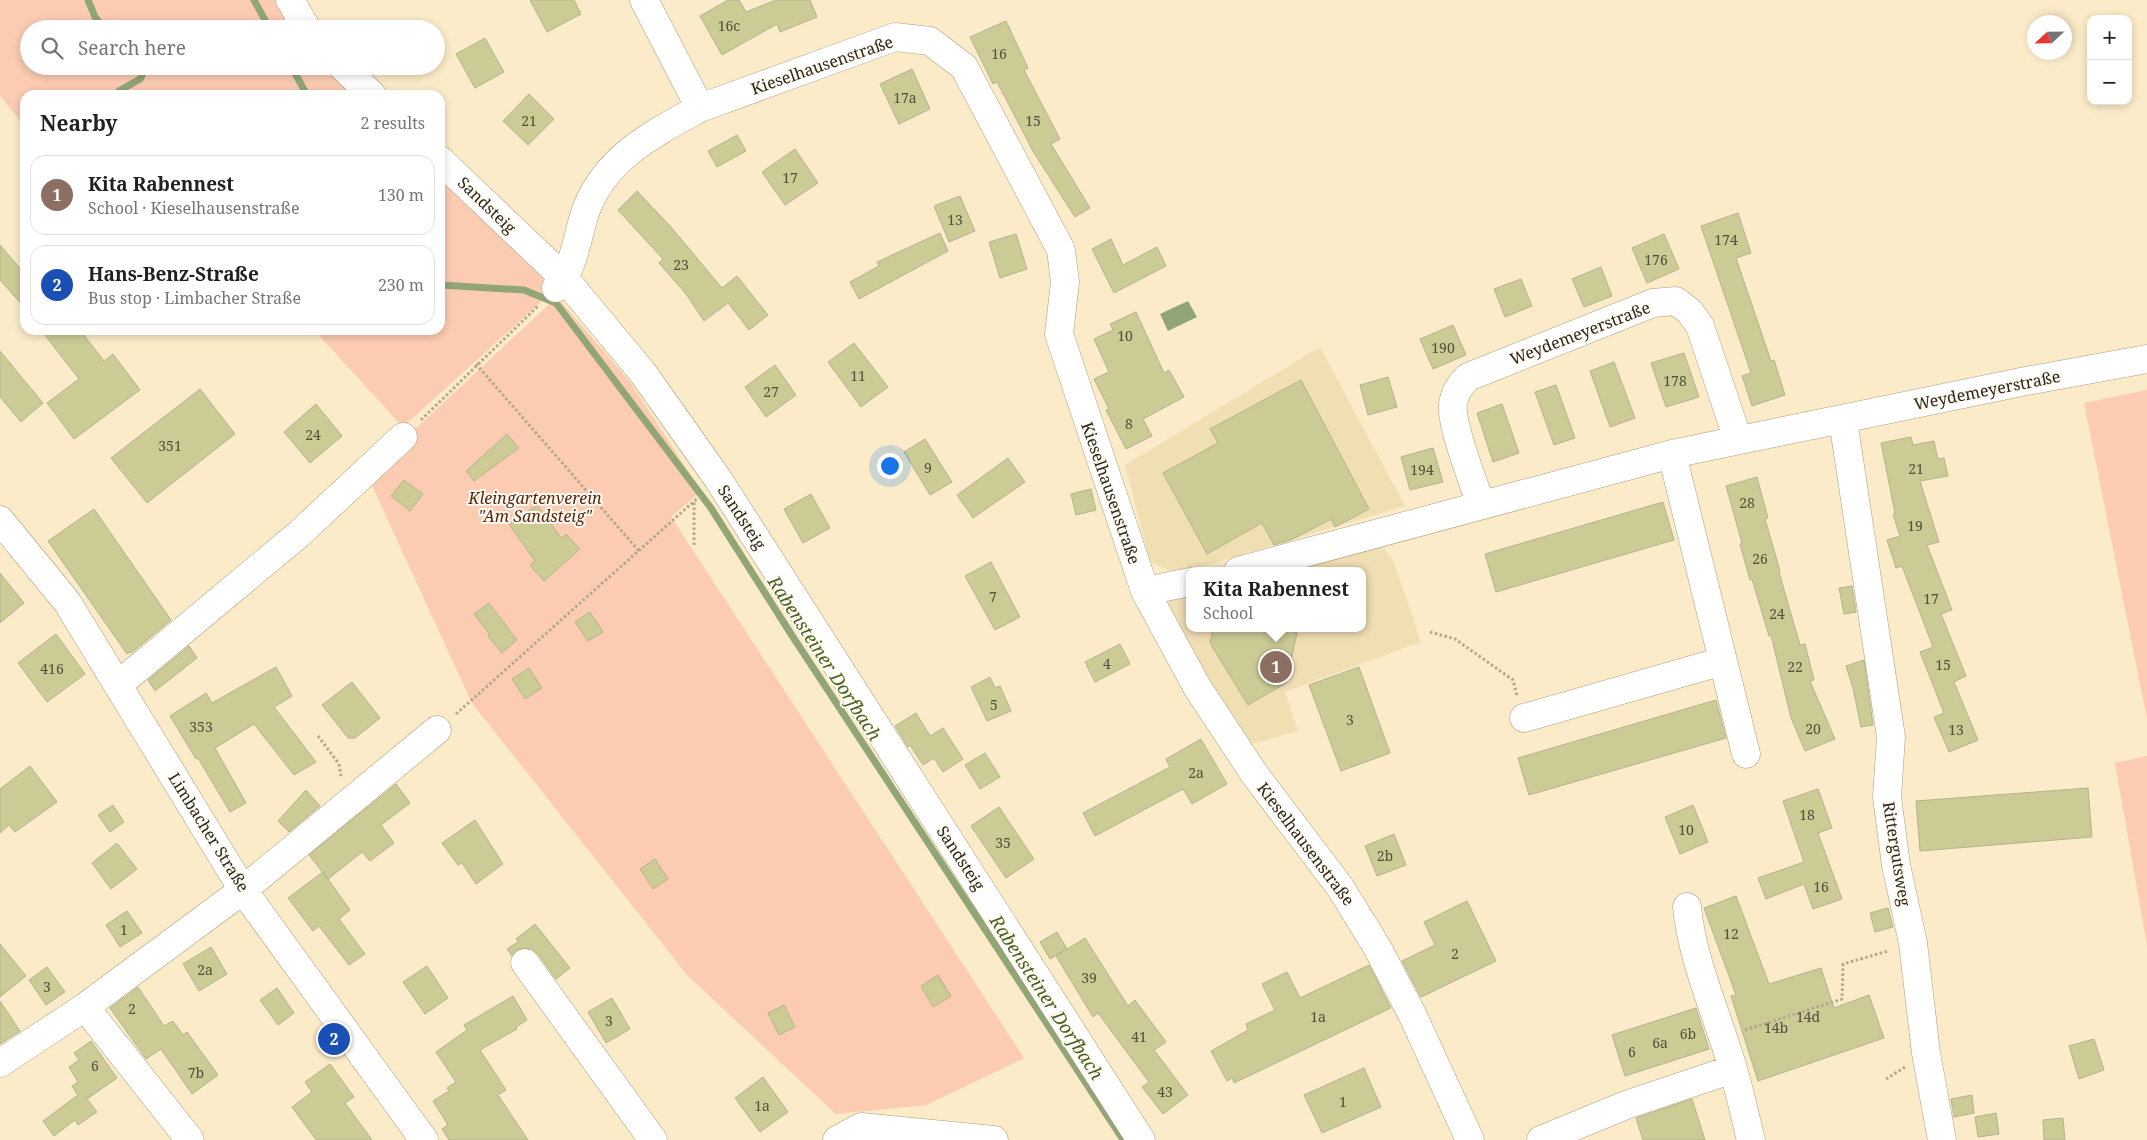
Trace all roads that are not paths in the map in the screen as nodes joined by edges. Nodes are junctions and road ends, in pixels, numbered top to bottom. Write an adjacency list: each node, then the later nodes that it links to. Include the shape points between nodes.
1 (290, 0): 3 (street)
2 (644, 0): 6 (street)
3 (302, 20)
4 (351, 75): 5 (street)
5 (367, 90)
6 (700, 108): 8 (street, Kieselhausenstraße, via 652,135 612,165 586,210); 18 (street, Kieselhausenstraße, via 895,37 930,41 964,67 1061,250 1065,282 1059,334)
7 (445, 166): 8 (street, Sandsteig)
8 (553, 291): 35 (street, Sandsteig, via 643,373 718,479)
9 (2147, 359): 10 (street, Weydemeyerstraße)
10 (1843, 420): 12 (street, Weydemeyerstraße); 39 (street, Rittergutsweg, via 1891,737 1887,797 1896,865 1913,943 1926,1053)
11 (403, 437): 20 (street, via 299,534)
12 (1738, 440): 13 (street, Weydemeyerstraße); 14 (street, Weydemeyerstraße, via 1700,326 1676,301 1653,303 1468,377 1458,388 1452,405 1455,425)
13 (1672, 454): 14 (street, Weydemeyerstraße); 19 (street)
14 (1481, 505): 16 (street, Weydemeyerstraße)
15 (0, 520): 20 (street, Limbacher Straße, via 67,602)
16 (1253, 567)
17 (1186, 583): 18 (street)
18 (1145, 592): 36 (street, Kieselhausenstraße, via 1197,687 1249,767 1340,887 1377,946)
19 (1723, 661): 21 (street); 23 (street)
20 (118, 684): 24 (street, Limbacher Straße)
21 (1524, 718)
22 (438, 730): 24 (street)
23 (1746, 754)
24 (243, 890): 27 (street); 31 (street, Limbacher Straße)
25 (1687, 906): 29 (street, via 1688,923)
26 (525, 963): 32 (street)
27 (85, 1007): 28 (street); 30 (street)
28 (0, 1063)
29 (1733, 1069): 37 (street, via 1626,1105); 38 (street)
30 (190, 1140)
31 (424, 1140)
32 (652, 1140)
33 (837, 1140): 34 (street, via 861,1127)
34 (994, 1140)
35 (1142, 1140)
36 (1470, 1140)
37 (1541, 1140)
38 (1751, 1140)
39 (1942, 1140)

